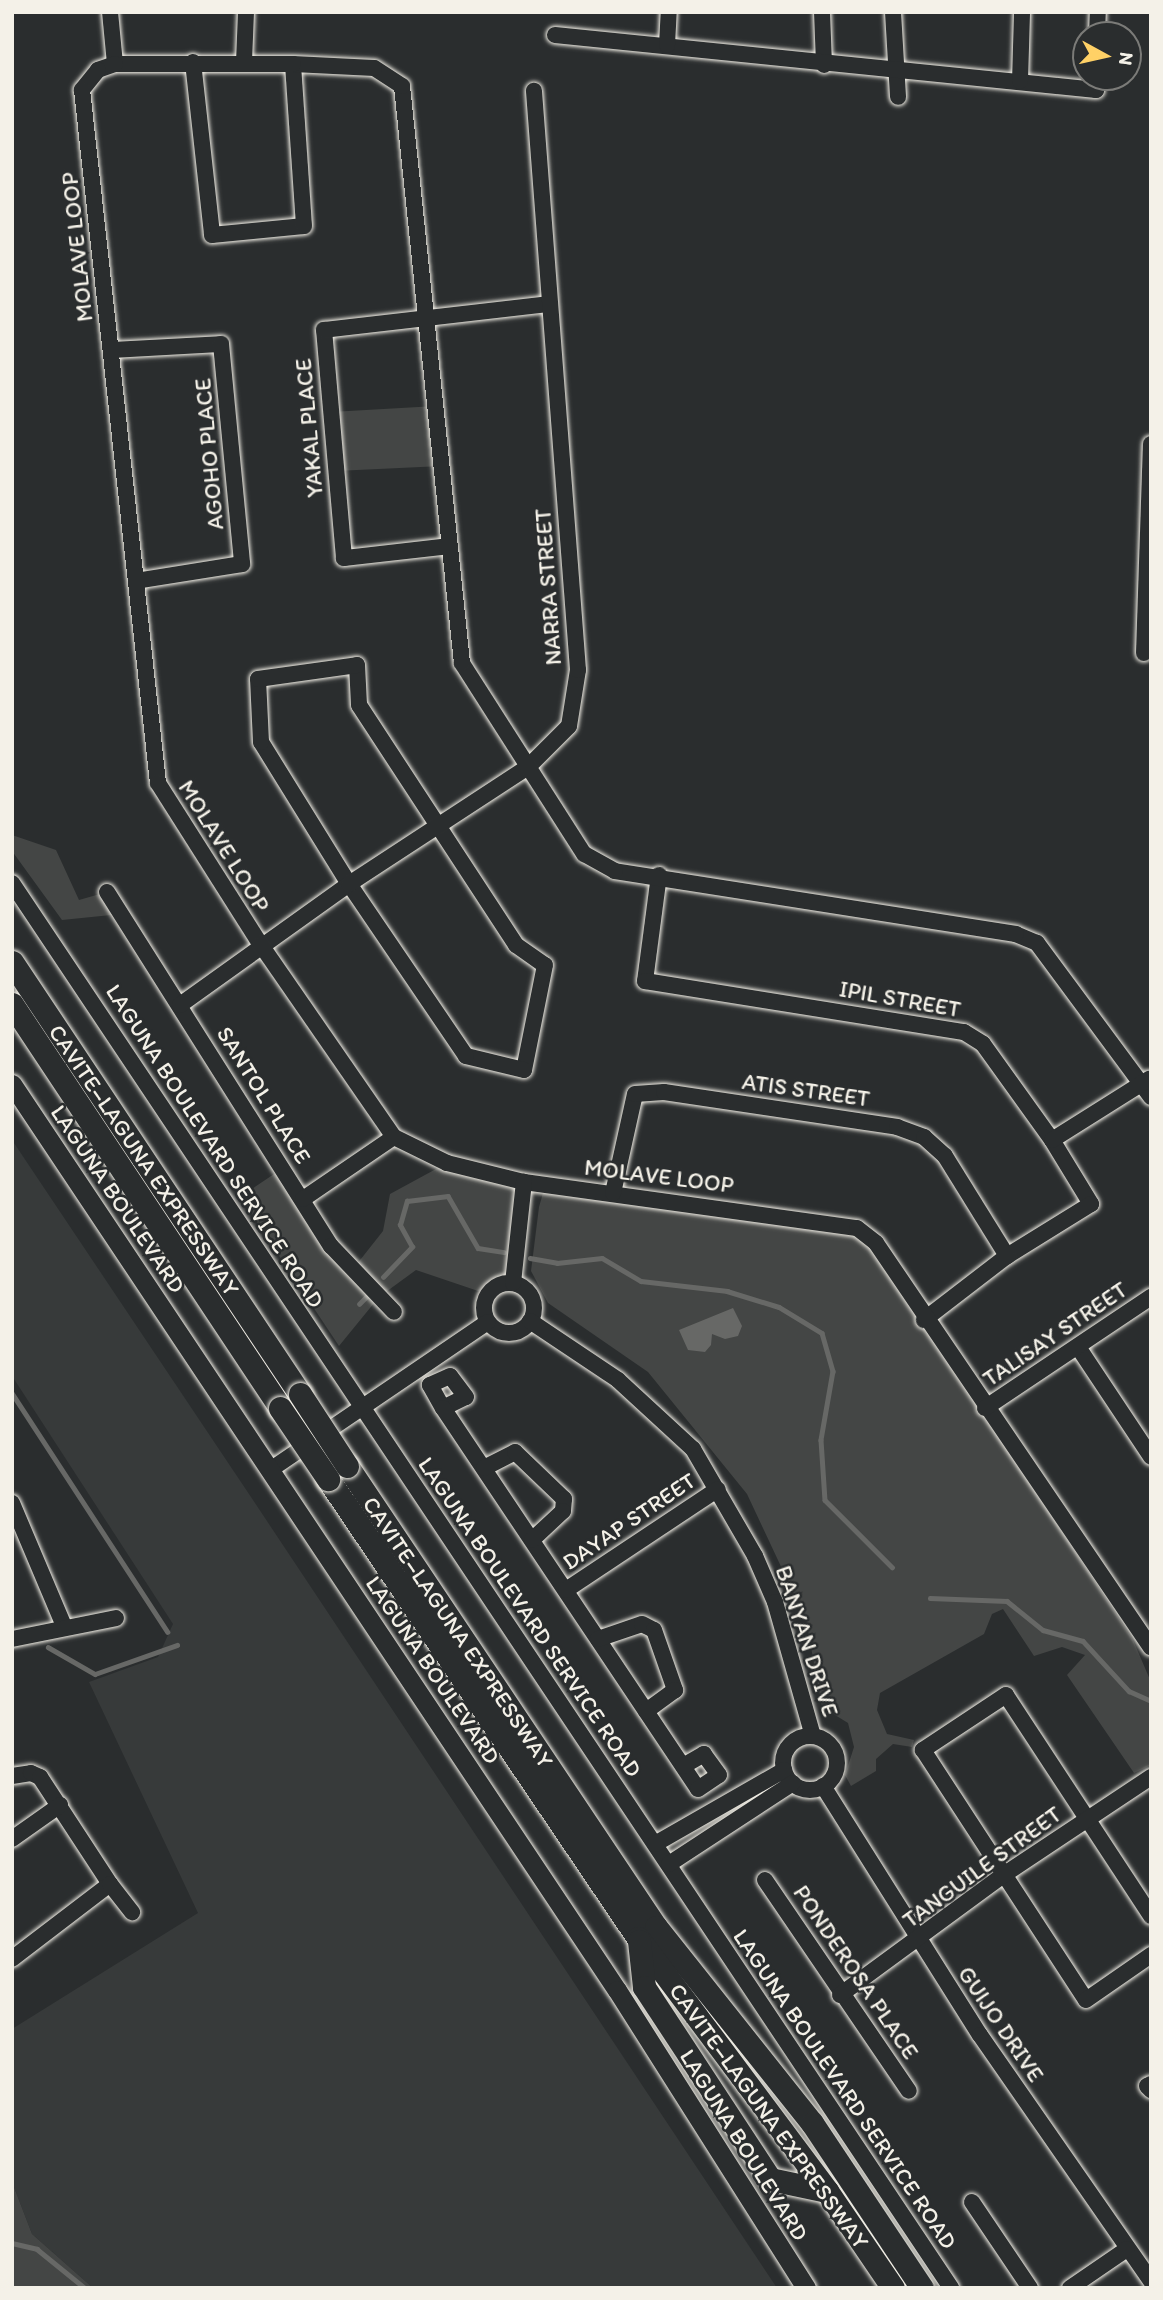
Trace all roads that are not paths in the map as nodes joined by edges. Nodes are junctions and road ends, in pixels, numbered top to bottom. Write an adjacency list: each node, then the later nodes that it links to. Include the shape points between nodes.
1 (110, 12): 11 (street)
2 (246, 12): 10 (street)
3 (669, 12): 8 (street)
4 (822, 12): 13 (street)
5 (893, 12): 14 (street)
6 (1021, 12): 15 (street)
7 (555, 35): 8 (street)
8 (667, 45): 13 (street)
9 (193, 62): 10 (street); 11 (street); 12 (street, via 212,235 304,226)
10 (244, 62): 12 (street)
11 (115, 64): 21 (street, MOLAVE LOOP, via 98,70 82,90)
12 (293, 64): 20 (street, via 374,68 402,86)
13 (824, 65): 14 (street)
14 (900, 73): 15 (street); 18 (street)
15 (1020, 81): 16 (street)
16 (1072, 87)
17 (534, 91): 19 (street, NARRA STREET)
18 (898, 97)
19 (549, 304): 20 (street, YAKAL PLACE); 27 (street, NARRA STREET, via 578,670 569,726)
20 (427, 319): 23 (street); 23 (street, YAKAL PLACE, via 324,330 344,558)
21 (111, 350): 24 (street, MOLAVE LOOP); 24 (street, AGOHO PLACE, via 221,344 242,564)
22 (1151, 444): 25 (street)
23 (450, 546): 27 (street, via 462,663)
24 (136, 581): 33 (street, MOLAVE LOOP, via 158,783)
25 (1148, 619): 26 (street)
26 (1144, 653)
27 (528, 767): 28 (street, NARRA STREET); 29 (street, via 584,854 615,871)
28 (438, 827): 31 (street, NARRA STREET); 31 (street, via 359,705 357,665 258,679 261,742); 31 (street, via 516,945 545,965 524,1070 466,1056)
29 (659, 875): 38 (street, via 1016,934 1037,943); 40 (street, IPIL STREET, via 645,981 964,1032 983,1044)
30 (12, 883): 54 (street, LAGUNA BOULEVARD SERVICE ROAD)
31 (349, 884): 33 (street, NARRA STREET)
32 (107, 892): 36 (street, SANTOL PLACE)
33 (261, 945): 36 (street, NARRA STREET); 39 (street, MOLAVE LOOP)
34 (12, 962): 98 (highway, CAVITE–LAGUNA EXPRESSWAY, bridge, via 656,1927 811,2123)
35 (12, 1004): 84 (highway, CAVITE–LAGUNA EXPRESSWAY, bridge)
36 (180, 1005): 43 (street, SANTOL PLACE)
37 (12, 1084): 57 (main road, LAGUNA BOULEVARD)
38 (1148, 1086): 40 (street)
39 (394, 1137): 41 (street, MOLAVE LOOP, via 447,1163); 43 (street)
40 (1052, 1140): 44 (street, IPIL STREET, via 1091,1204)
41 (524, 1182): 42 (street, MOLAVE LOOP); 45 (street)
42 (613, 1193): 44 (street, ATIS STREET, via 635,1094 664,1092 897,1127 924,1136 945,1156); 48 (street, MOLAVE LOOP, via 857,1228 876,1243)
43 (303, 1199): 47 (street, SANTOL PLACE, via 331,1246)
44 (1007, 1256): 48 (street, IPIL STREET)
45 (513, 1283): 49 (street, via 532,1297); 50 (street, via 499,1284 487,1294 483,1308)
46 (1151, 1297): 51 (street, TALISAY STREET)
47 (394, 1312)
48 (924, 1320): 53 (street, MOLAVE LOOP)
49 (530, 1321): 50 (street, via 509,1333); 58 (street, BANYAN DRIVE, via 618,1380 693,1448)
50 (488, 1322): 54 (street)
51 (1078, 1347): 53 (street, TALISAY STREET); 55 (street)
52 (443, 1408): 56 (street)
53 (985, 1408): 66 (street, MOLAVE LOOP)
54 (361, 1409): 57 (street); 77 (street, LAGUNA BOULEVARD SERVICE ROAD)
55 (1151, 1457)
56 (484, 1468): 60 (street); 60 (street, via 515,1452 564,1499 563,1511)
57 (270, 1471): 96 (main road, LAGUNA BOULEVARD, via 617,1990)
58 (718, 1489): 61 (street, DAYAP STREET); 68 (street, BANYAN DRIVE, via 775,1601)
59 (12, 1503): 63 (street)
60 (532, 1540): 61 (street)
61 (566, 1590): 65 (street)
62 (116, 1618): 63 (street)
63 (64, 1626): 64 (street)
64 (12, 1639)
65 (598, 1639): 67 (street); 67 (street, via 642,1624 654,1630 675,1690)
66 (1151, 1647)
67 (646, 1711): 69 (street)
68 (813, 1736): 71 (street, via 790,1745); 73 (street, via 826,1741 836,1758 832,1777)
69 (683, 1766)
70 (12, 1776): 74 (street, via 31,1773 40,1777)
71 (789, 1777): 73 (street, via 807,1789); 77 (street); 78 (street)
72 (1151, 1777): 75 (street, TANGUILE STREET)
73 (823, 1786): 85 (street, GUIJO DRIVE)
74 (60, 1805): 76 (street); 81 (street)
75 (1089, 1819): 79 (street, TANGUILE STREET); 79 (street, via 1006,1695 923,1750); 83 (street)
76 (12, 1839)
77 (655, 1844): 78 (street, LAGUNA BOULEVARD SERVICE ROAD)
78 (669, 1864): 99 (street, LAGUNA BOULEVARD SERVICE ROAD)
79 (1002, 1876): 85 (street, TANGUILE STREET); 86 (street, via 1086,2000)
80 (765, 1880): 88 (street, PONDEROSA PLACE)
81 (110, 1884): 82 (street); 87 (street)
82 (132, 1912)
83 (1151, 1916)
84 (638, 1938): 92 (highway, CAVITE–LAGUNA EXPRESSWAY); 92 (highway, via 644,1987 770,2179)
85 (918, 1941): 88 (street, TANGUILE STREET); 94 (street, GUIJO DRIVE)
86 (1151, 1955)
87 (12, 1959)
88 (840, 1995): 91 (street, PONDEROSA PLACE)
89 (1151, 2084): 90 (street, via 1147,2087)
90 (1151, 2090)
91 (909, 2091)
92 (827, 2191): 97 (highway, CAVITE–LAGUNA EXPRESSWAY)
93 (972, 2202): 100 (street)
94 (1127, 2249): 95 (street, GUIJO DRIVE); 101 (street)
95 (1151, 2281)
96 (806, 2288)
97 (893, 2288)
98 (922, 2288)
99 (951, 2288)
100 (1030, 2288)
101 (1070, 2288)

